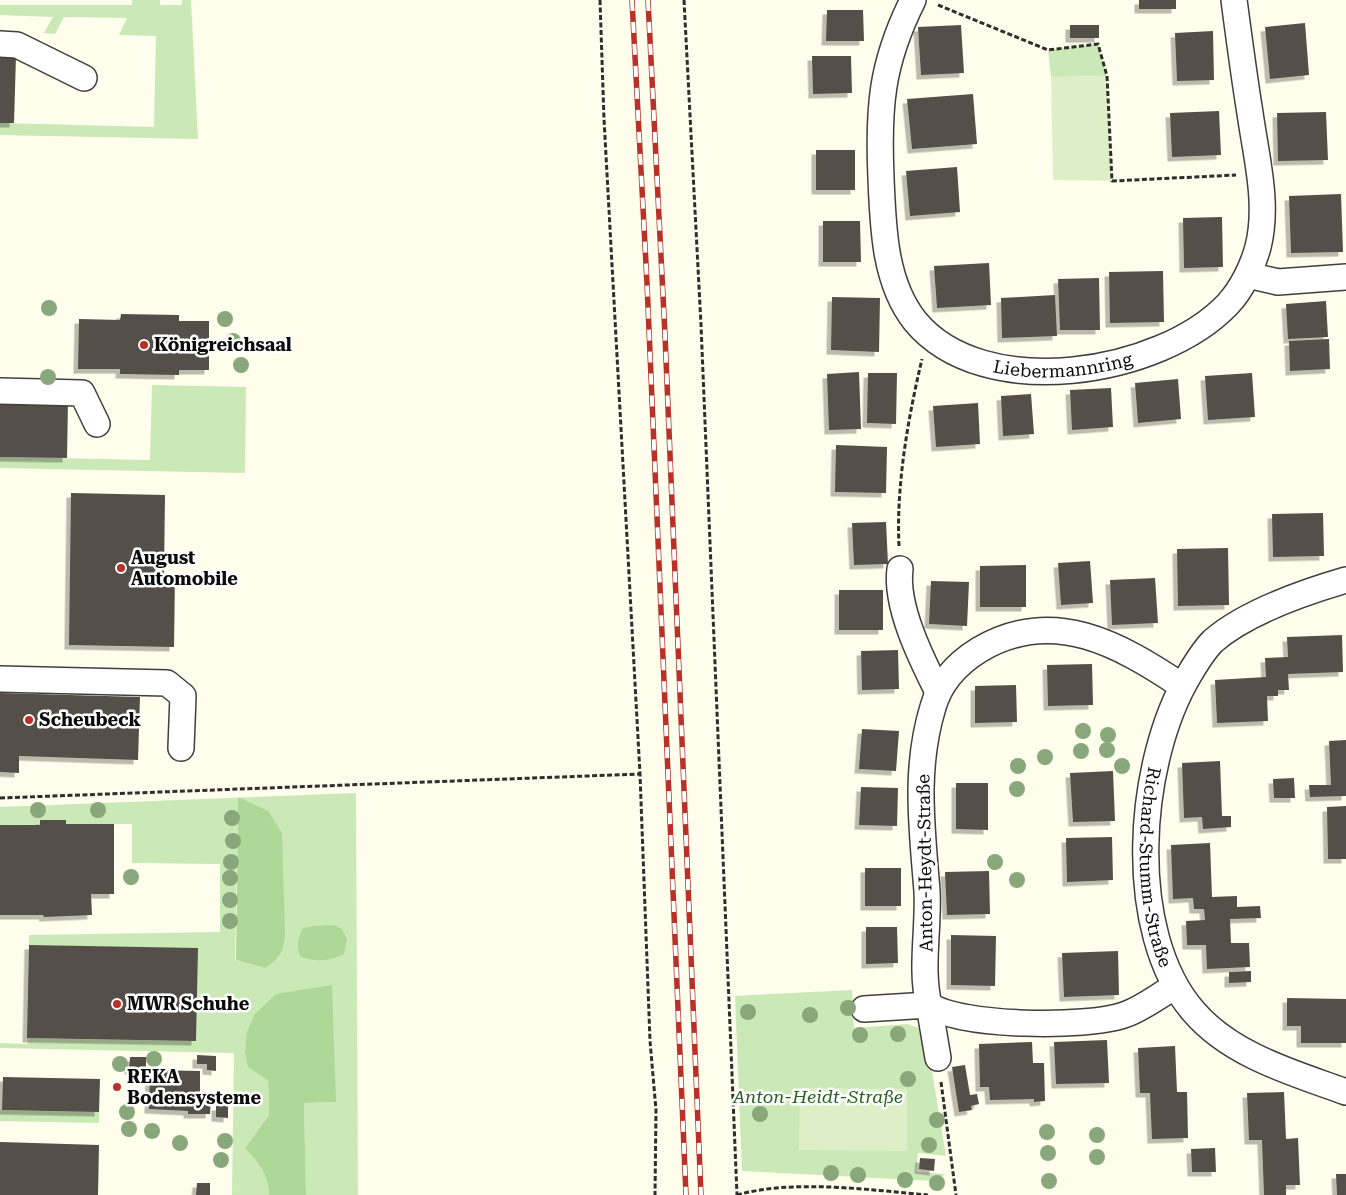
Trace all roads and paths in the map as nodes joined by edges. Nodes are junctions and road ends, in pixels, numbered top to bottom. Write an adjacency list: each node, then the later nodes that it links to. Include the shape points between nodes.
1 (600, 0): 19 (path)
2 (684, 0): 27 (path, via 701,325)
3 (1234, 0): 7 (street, Liebermannring)
4 (924, 2): 7 (path, via 1048,50 1098,44 1107,76 1112,181); 10 (street, Liebermannring, via 900,26 887,64 879,128 885,240 892,278 916,322)
5 (0, 44): 6 (street, via 17,44)
6 (84, 78)
7 (1259, 174): 8 (street, Liebermannring, via 1262,224)
8 (1248, 275): 9 (street, via 1278,282); 10 (street, Liebermannring, via 1229,303 1204,324 1173,343 1095,367 1054,372 1013,370 958,355)
9 (1346, 277)
10 (936, 341): 13 (path, via 923,353 915,388 897,511)
11 (0, 391): 12 (street, via 82,393)
12 (97, 424)
13 (900, 569): 17 (street, via 898,584 916,648)
14 (1346, 580): 16 (street, Richard-Stumm-Straße, via 1308,591 1226,632 1202,654)
15 (0, 679): 18 (street, via 167,683 182,696)
16 (1182, 686): 17 (street, Anton-Heydt-Straße, via 1143,661 1102,642 1065,632 1038,630 1014,633 976,652 960,663); 21 (street, Richard-Stumm-Straße, via 1171,709 1159,750 1150,791 1146,843 1152,916 1164,965)
17 (938, 692): 22 (street, Anton-Heydt-Straße, via 929,724 920,792 927,894 925,979)
18 (181, 748)
19 (640, 774): 20 (path); 26 (path, via 650,1040 656,1110)
20 (0, 798)
21 (1174, 987): 22 (street, via 1124,1016 1080,1021 1030,1023 959,1017); 25 (street, Richard-Stumm-Straße, via 1195,1014 1233,1044 1272,1064)
22 (929, 1005): 23 (street); 24 (street, Anton-Heydt-Straße)
23 (864, 1009)
24 (938, 1058): 29 (path)
25 (1346, 1092)
26 (655, 1195)
27 (737, 1195): 28 (path, via 783,1187 866,1189)
28 (928, 1195)
29 (956, 1195)

